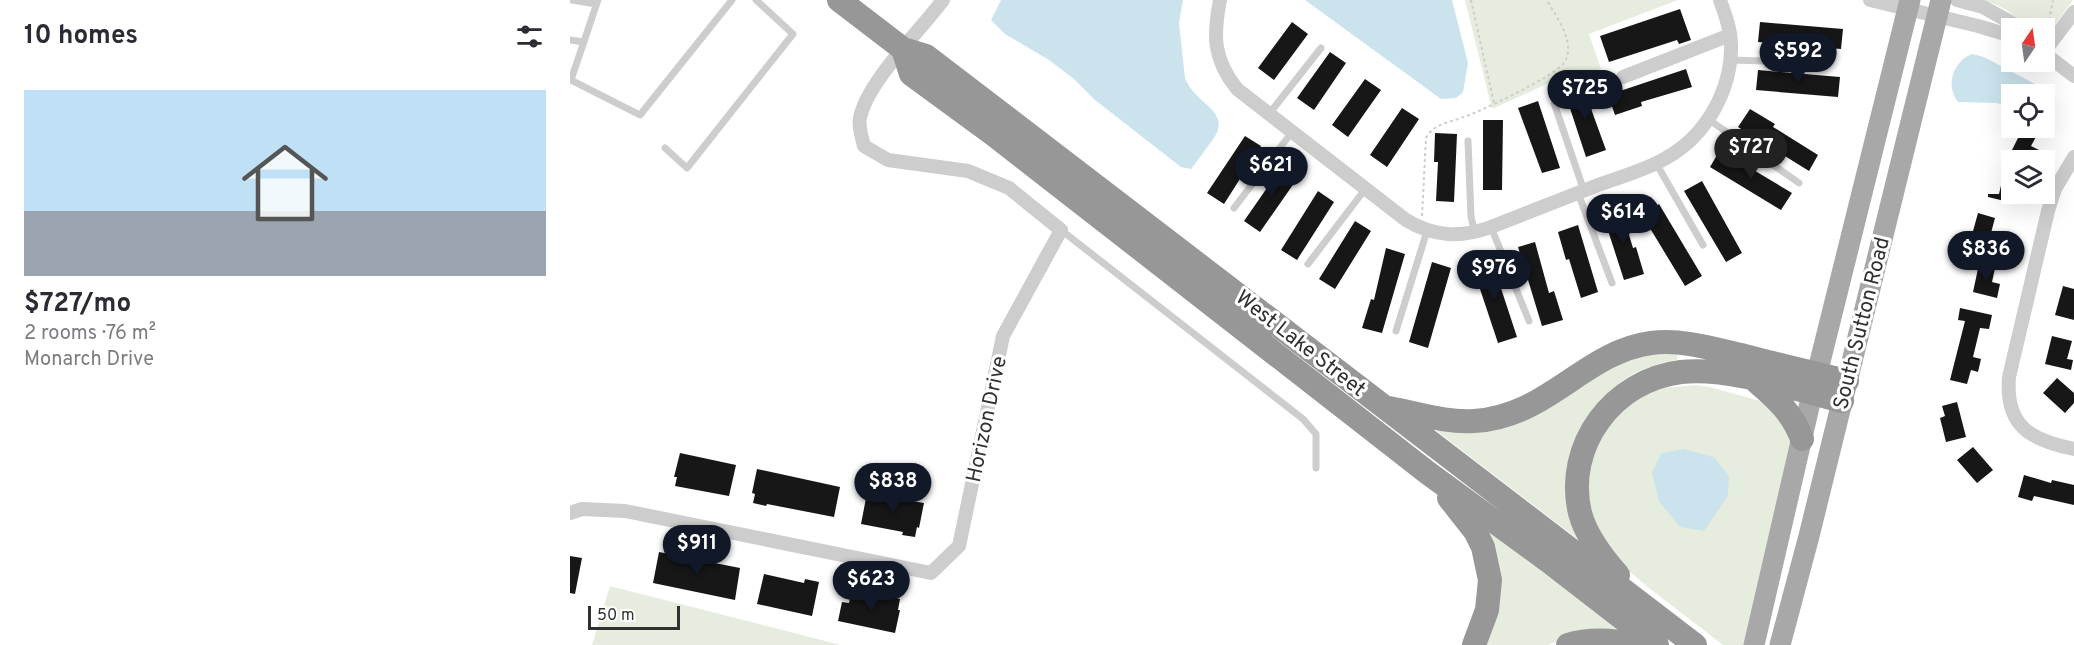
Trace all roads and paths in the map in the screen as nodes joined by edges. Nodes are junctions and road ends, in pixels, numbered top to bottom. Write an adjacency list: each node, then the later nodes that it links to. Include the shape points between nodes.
1 (572, 0): 13 (lane)
2 (732, 0): 31 (lane, via 640,115)
3 (756, 0): 38 (lane, via 793,34 687,168)
4 (839, 0): 25 (highway, West Lake Street)
5 (943, 0): 25 (street)
6 (1220, 0): 34 (street, via 1215,37 1220,62 1237,89)
7 (1471, 0): 32 (path)
8 (1547, 0): 32 (path, via 1565,35 1567,59 1556,70)
9 (1721, 0): 20 (street)
10 (1870, 0): 14 (street)
11 (1957, 0): 17 (street)
12 (2053, 0): 18 (path)
13 (597, 2): 23 (lane)
14 (1909, 5): 15 (street); 55 (main road, South Sutton Road)
15 (1939, 8): 19 (street); 56 (main road, South Sutton Road)
16 (2074, 12): 21 (street)
17 (2003, 18)
18 (2049, 18)
19 (2001, 33)
20 (1730, 35): 26 (street); 30 (street)
21 (2055, 37)
22 (570, 40): 23 (lane)
23 (584, 42): 31 (lane)
24 (1322, 48): 34 (lane)
25 (903, 49): 47 (street, via 867,98 859,120 864,146 888,160 968,171 1009,188); 57 (highway, West Lake Street, via 926,56); 61 (highway, West Lake Street, via 911,74)
26 (1730, 60): 28 (lane); 35 (street, via 1725,86)
27 (2055, 61): 29 (street)
28 (1826, 63)
29 (2074, 76)
30 (1623, 77)
31 (571, 80)
32 (1494, 103): 46 (path, via 1430,130 1426,138)
33 (1554, 103): 43 (lane)
34 (1269, 114): 36 (street)
35 (1708, 119): 40 (street, via 1686,145); 41 (lane)
36 (1292, 132): 42 (street); 44 (lane)
37 (1468, 141): 48 (lane)
38 (665, 148)
39 (2074, 157): 59 (street, via 2055,189 2048,211 2008,388 2010,406 2020,426 2044,442)
40 (1656, 163): 43 (street); 49 (lane)
41 (1799, 183)
42 (1366, 188): 46 (street); 50 (lane)
43 (1581, 192): 45 (street); 51 (lane)
44 (1234, 208)
45 (1491, 227): 48 (street); 52 (lane)
46 (1424, 229): 48 (street, via 1449,235); 53 (lane)
47 (1061, 230): 60 (lane, via 1303,419 1316,434); 62 (street, Horizon Drive, via 1003,336 959,546 931,573 625,511 582,508)
48 (1475, 233)
49 (1703, 244)
50 (1308, 264)
51 (1612, 283)
52 (1530, 321)
53 (1396, 331)
54 (1756, 380): 55 (highway); 58 (highway, via 1791,415); 63 (highway, via 1712,372 1661,376 1623,394 1589,434 1578,466 1580,514 1608,565)
55 (1815, 384): 56 (highway); 57 (highway, via 1703,346 1676,341 1649,343 1613,354 1547,398 1495,418 1445,419); 58 (main road, South Sutton Road)
56 (1844, 391): 70 (main road, South Sutton Road)
57 (1384, 407): 63 (highway, West Lake Street)
58 (1802, 438): 69 (main road, South Sutton Road)
59 (2074, 449)
60 (1316, 468)
61 (1428, 473): 64 (highway, via 1475,531 1483,547 1490,580 1487,610); 67 (highway, West Lake Street)
62 (570, 513)
63 (1657, 616): 68 (highway, West Lake Street)
64 (1474, 645)
65 (1568, 645): 66 (highway, via 1580,641)
66 (1632, 645)
67 (1657, 645)
68 (1695, 645)
69 (1754, 645)
70 (1780, 645)

